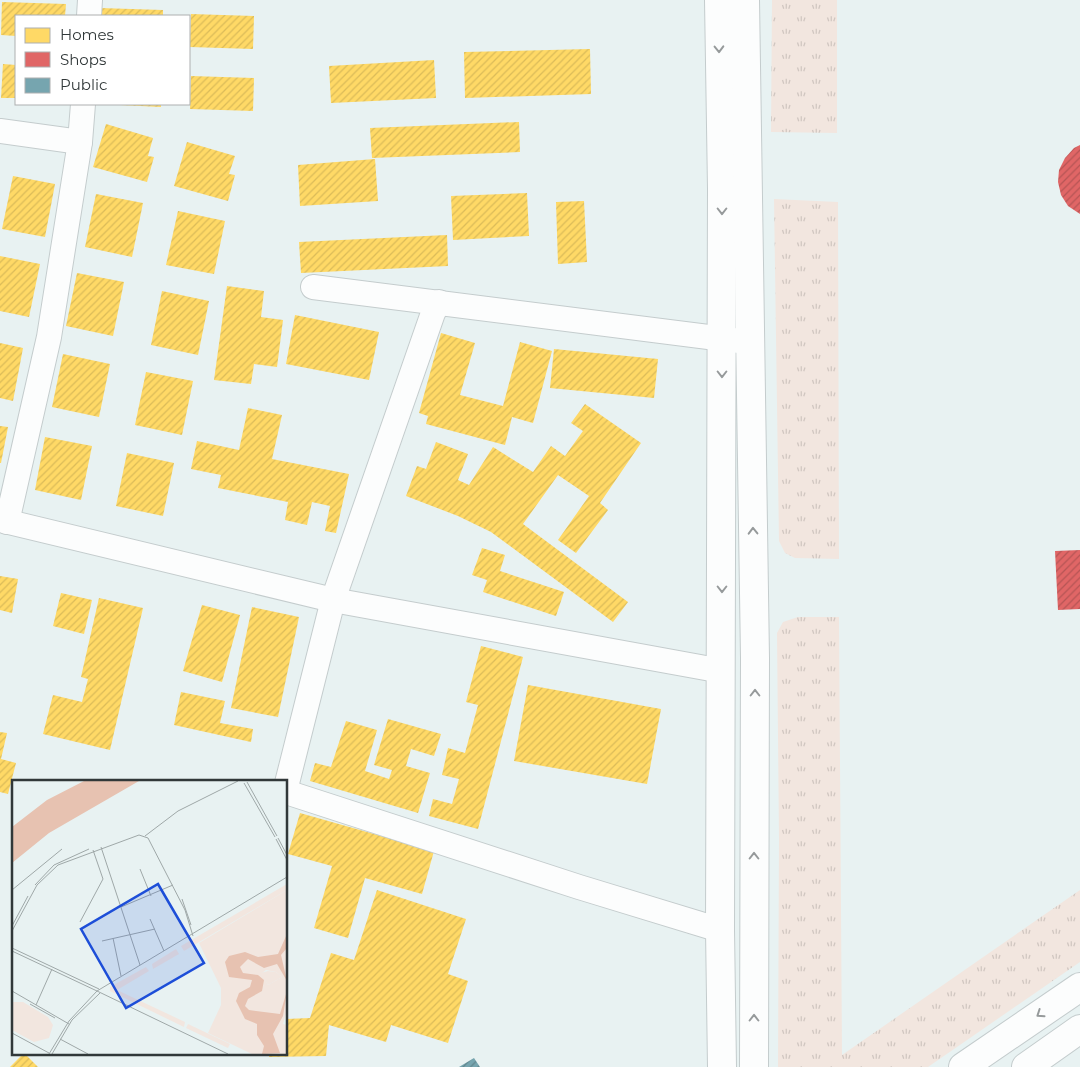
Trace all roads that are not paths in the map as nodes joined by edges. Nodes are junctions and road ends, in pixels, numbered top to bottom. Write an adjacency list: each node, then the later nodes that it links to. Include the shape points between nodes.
1 (90, 0): 4 (street)
2 (719, 0): 10 (main road, one-way to 10)
3 (746, 0): 11 (main road)
4 (89, 15)
5 (83, 105): 7 (street)
6 (0, 131): 7 (street)
7 (80, 142): 12 (street, via 49,337)
8 (313, 287): 9 (street)
9 (439, 302): 10 (street); 13 (street)
10 (722, 339): 11 (street); 14 (main road, one-way to 14)
11 (750, 342): 21 (main road, one-way to 11, via 755,658)
12 (4, 521): 13 (street)
13 (333, 600): 14 (street); 15 (street)
14 (722, 671): 17 (main road)
15 (288, 780)
16 (288, 793): 17 (street)
17 (720, 930): 20 (main road)
18 (1080, 987): 22 (main road, one-way to 22)
19 (1080, 1029): 23 (main road)
20 (722, 1067)
21 (754, 1067)
22 (963, 1067)
23 (1026, 1067)

